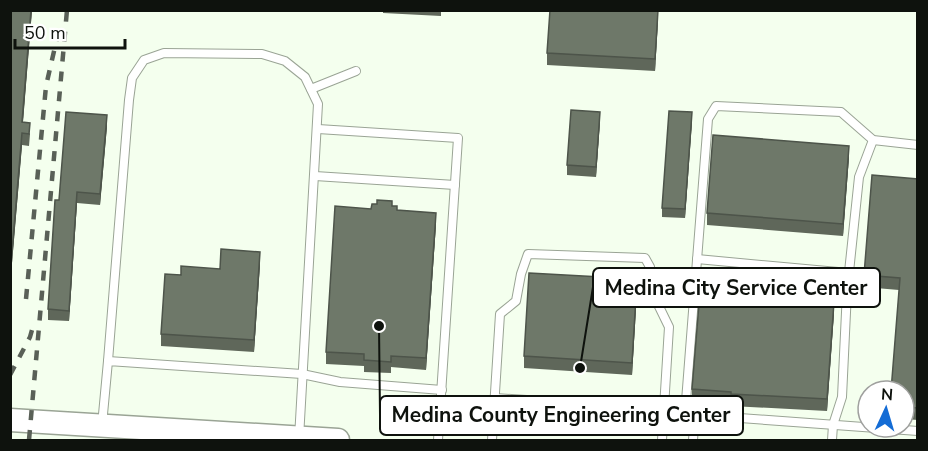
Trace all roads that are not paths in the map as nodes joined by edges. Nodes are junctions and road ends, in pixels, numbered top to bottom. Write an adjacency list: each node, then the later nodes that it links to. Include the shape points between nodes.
1 (356, 70): 2 (lane)
2 (311, 89): 3 (lane, via 318,104); 10 (lane, via 305,77 285,61 262,54 164,53 144,60 132,78 129,100)
3 (318, 129): 6 (lane); 7 (lane, via 458,138)
4 (873, 140): 5 (lane); 8 (lane, via 841,112 716,105 708,119); 9 (lane, via 859,177)
5 (918, 145)
6 (315, 176): 7 (lane); 11 (lane)
7 (455, 185): 12 (lane)
8 (697, 259): 9 (lane); 15 (lane, via 685,414)
9 (849, 273): 17 (lane, via 842,397)
10 (108, 361): 11 (lane); 18 (lane)
11 (302, 375): 12 (lane); 21 (lane)
12 (442, 390): 23 (lane)
13 (495, 398): 14 (lane); 14 (lane, via 500,314 516,301 528,254 645,258 650,267 651,290 669,327); 24 (lane)
14 (664, 409): 25 (lane)
15 (695, 414): 17 (lane); 26 (lane)
16 (10, 420): 18 (street)
17 (833, 425): 19 (lane); 27 (lane)
18 (108, 428): 20 (street)
19 (918, 431)
20 (201, 436): 21 (street)
21 (299, 438): 22 (street)
22 (338, 441)
23 (438, 441)
24 (492, 441)
25 (662, 441)
26 (693, 441)
27 (832, 441)

